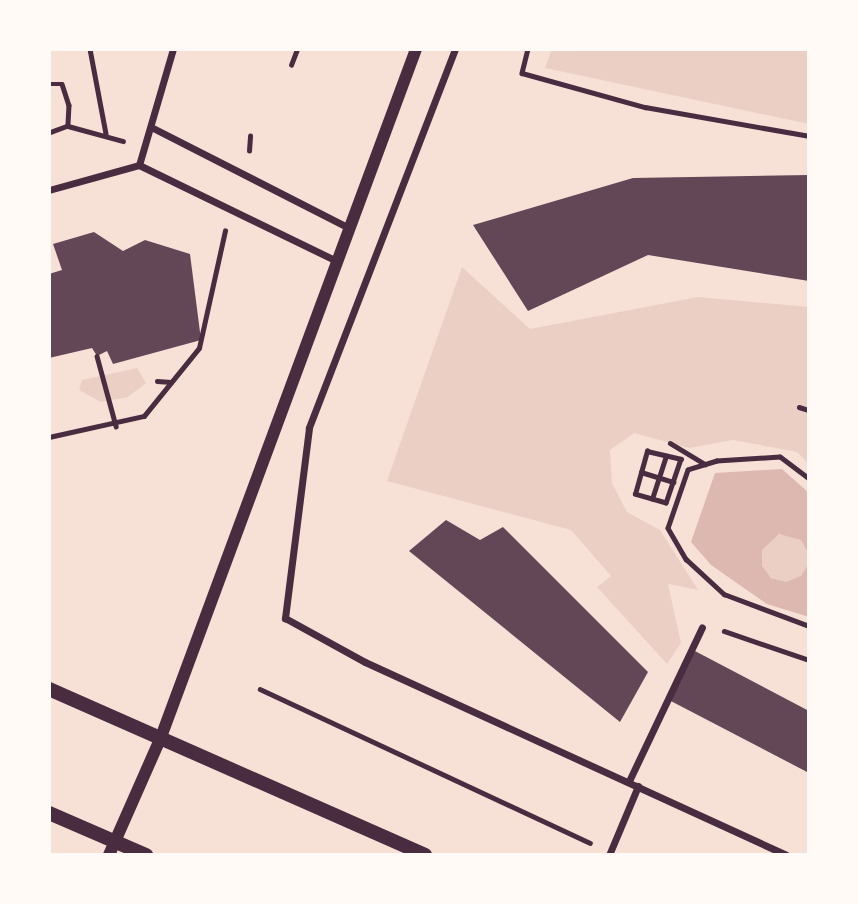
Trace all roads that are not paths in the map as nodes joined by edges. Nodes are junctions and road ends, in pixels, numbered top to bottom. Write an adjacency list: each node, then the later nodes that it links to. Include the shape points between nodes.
1 (173, 49): 4 (street)
2 (416, 49): 7 (street)
3 (455, 49): 12 (street, via 309,428 285,618 365,662)
4 (150, 127): 5 (street); 7 (street)
5 (139, 165): 6 (street); 8 (street)
6 (49, 190)
7 (349, 228): 8 (street)
8 (337, 261): 11 (street)
9 (702, 627): 12 (street)
10 (49, 689): 11 (main road)
11 (161, 737): 15 (street); 18 (main road)
12 (629, 781): 13 (street)
13 (638, 786): 16 (street); 19 (street)
14 (49, 813): 15 (main road)
15 (112, 848): 17 (main road)
16 (609, 854)
17 (146, 855)
18 (425, 855)
19 (786, 855)

